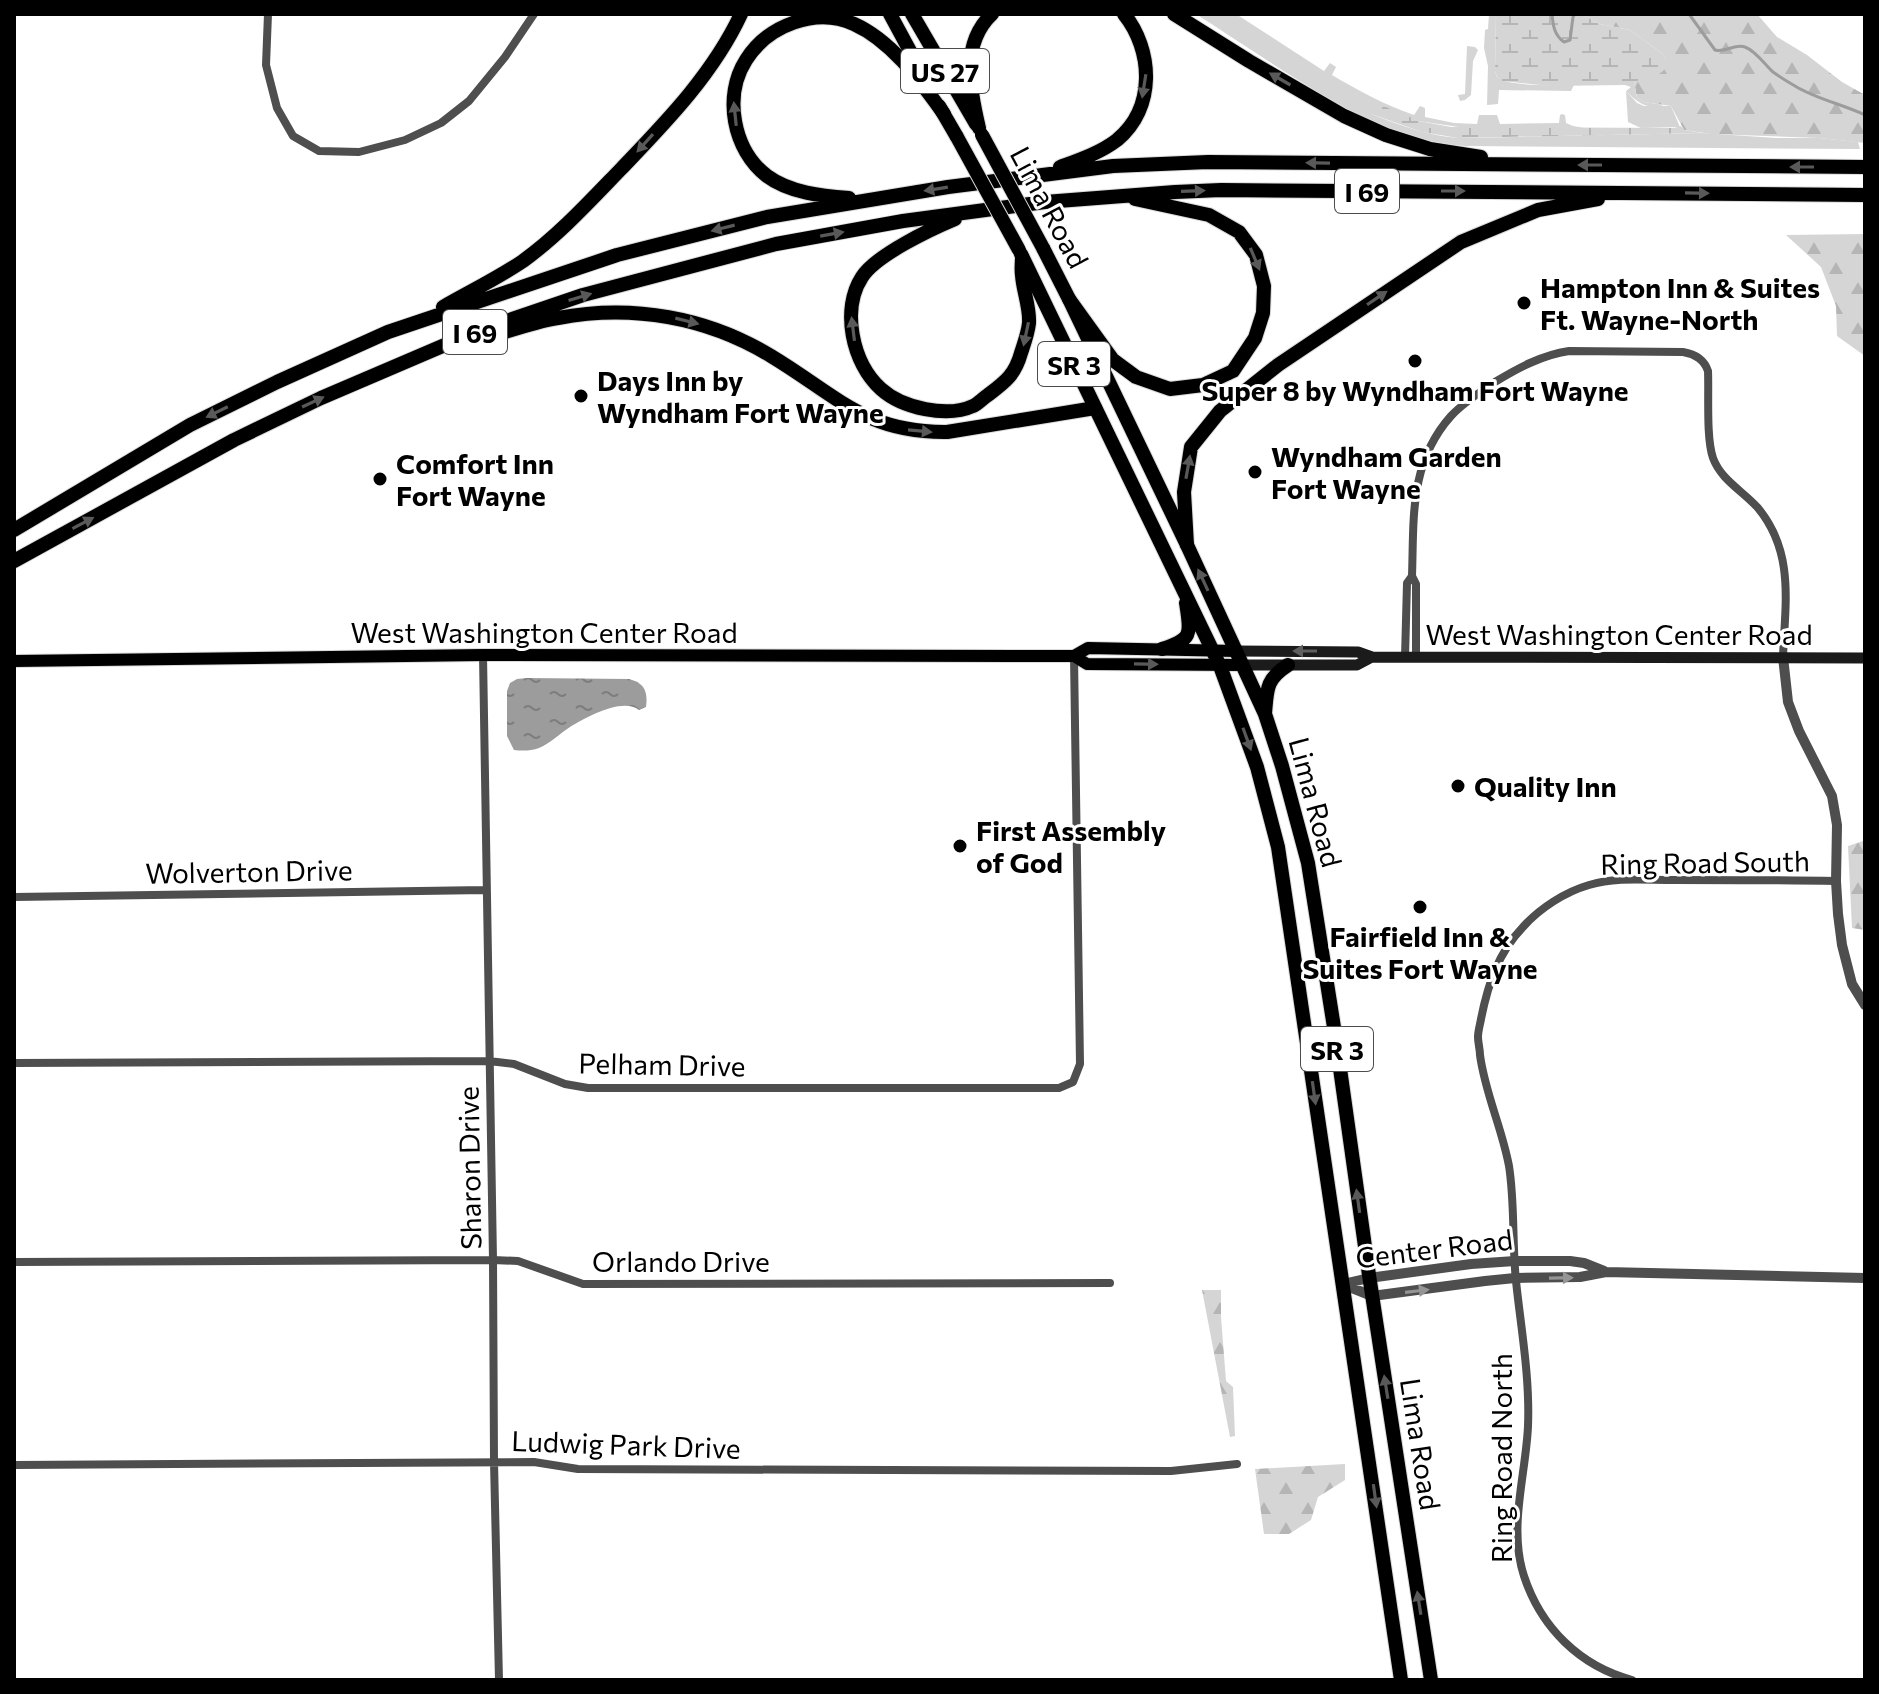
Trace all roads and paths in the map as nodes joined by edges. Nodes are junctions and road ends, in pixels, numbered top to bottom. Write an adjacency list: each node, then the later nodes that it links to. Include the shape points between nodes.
1 (268, 14): 2 (street, via 266,65 277,108 293,136 319,151 359,152 405,140 441,123 469,101)
2 (534, 14)
3 (741, 14): 21 (highway, one-way to 21, via 701,81 586,205 523,261)
4 (890, 14): 9 (highway, Lima Road / US 27)
5 (912, 14): 10 (highway, Lima Road / US 27)
6 (992, 14): 10 (highway, via 976,37 969,74)
7 (1124, 14): 13 (highway, one-way to 13, via 1142,45 1147,69 1141,105 1119,138 1105,148)
8 (1174, 14): 11 (highway, one-way to 8, via 1430,149 1386,135 1344,116)
9 (944, 114): 17 (highway, one-way to 9, via 787,187 751,158 735,124 734,96 737,79 756,46 771,33 809,19 850,22 892,52); 19 (highway, Lima Road / US 27, bridge)
10 (980, 132): 20 (highway, Lima Road / US 27, bridge)
11 (1536, 165): 12 (highway, I 69, one-way to 11); 13 (highway, I 69, one-way to 13, via 1208,162)
12 (1859, 167)
13 (1041, 175): 17 (highway, I 69, one-way to 17)
14 (1619, 193): 15 (highway, I 69, one-way to 15); 16 (highway, I 69, one-way to 14, via 1221,190); 25 (highway, one-way to 14, via 1184,492 1191,447 1220,411 1278,365 1461,242 1538,210)
15 (1864, 195)
16 (1115, 196): 18 (highway, I 69); 20 (highway, one-way to 20, via 1209,215 1239,232 1256,255 1264,286 1255,338 1233,371 1203,385 1170,389 1136,377 1113,360)
17 (882, 198): 21 (highway, I 69, one-way to 21, via 767,217 617,255)
18 (975, 210): 19 (highway, one-way to 18, via 1029,324 1008,380 972,406 939,412 906,405 880,389 863,365 851,333 851,301 863,275 927,230); 22 (highway, I 69, one-way to 18, via 583,295 776,244)
19 (1020, 253): 23 (highway, Lima Road / SR 3)
20 (1069, 299): 25 (highway, Lima Road / SR 3)
21 (413, 324): 24 (highway, I 69, one-way to 24, via 190,425)
22 (419, 355): 23 (highway, one-way to 23, via 561,317 657,314 748,343 851,409 893,427 947,432); 26 (highway, I 69, one-way to 22, via 234,440)
23 (1095, 408): 27 (highway, Lima Road / SR 3)
24 (14, 530)
25 (1187, 545): 35 (highway, Lima Road / SR 3, one-way to 25)
26 (14, 561)
27 (1183, 587): 28 (highway, via 1187,636); 29 (highway, Lima Road / SR 3)
28 (1162, 649): 29 (main road, West Washington Center Road); 31 (main road, West Washington Center Road, via 1088,648)
29 (1213, 651): 35 (main road, West Washington Center Road); 39 (highway, Lima Road / SR 3)
30 (483, 655): 31 (main road, West Washington Center Road); 37 (main road, West Washington Center Road); 42 (street, Sharon Drive)
31 (1074, 656): 39 (main road, West Washington Center Road, one-way to 39, via 1087,664); 45 (street, Pelham Drive, via 1080,1064 1073,1082 1059,1088 588,1088)
32 (1372, 657): 33 (main road, West Washington Center Road); 35 (main road, West Washington Center Road, one-way to 35, via 1358,652); 38 (main road, West Washington Center Road, via 1357,665)
33 (1410, 657): 34 (main road, West Washington Center Road); 34 (street, via 1415,491 1436,436 1476,395 1525,365 1569,351 1683,352 1705,363 1711,454 1722,475 1757,507 1782,554)
34 (1783, 657): 36 (main road, West Washington Center Road); 41 (street, via 1788,702 1832,796)
35 (1239, 658): 38 (main road, West Washington Center Road); 39 (main road, West Washington Center Road); 40 (highway, Lima Road / SR 3)
36 (1865, 658)
37 (14, 661)
38 (1288, 665): 40 (highway, via 1272,677)
39 (1220, 666): 55 (highway, Lima Road / SR 3, one-way to 55, via 1257,767 1278,847)
40 (1265, 714): 51 (highway, Lima Road / SR 3, one-way to 40, via 1308,863)
41 (1836, 881): 44 (street, via 1842,945 1852,984); 48 (street, Ring Road South, via 1614,880 1570,892 1523,926 1492,974 1478,1037 1483,1076 1509,1169)
42 (485, 890): 43 (street, Wolverton Drive); 45 (street, Sharon Drive)
43 (14, 897)
44 (1865, 1005)
45 (489, 1061): 46 (street, Pelham Drive); 47 (street, Sharon Drive)
46 (14, 1063)
47 (493, 1260): 49 (street, Orlando Drive); 54 (street, Orlando Drive, via 518,1261 583,1284); 57 (street, Sharon Drive)
48 (1515, 1261): 50 (street, Center Road, via 1570,1261); 51 (street, Center Road); 52 (street, Ring Road South)
49 (14, 1262)
50 (1606, 1272): 52 (street, Center Road, one-way to 50); 53 (street, Center Road)
51 (1369, 1278): 55 (street, Center Road); 56 (highway, Lima Road / SR 3)
52 (1515, 1278): 56 (street, Center Road, one-way to 52); 63 (street, Ring Road North, via 1528,1408 1518,1536 1523,1576 1562,1640 1583,1659)
53 (1865, 1278)
54 (1110, 1283)
55 (1342, 1284): 56 (street, Center Road); 61 (highway, Lima Road / SR 3, one-way to 61)
56 (1372, 1296): 62 (highway, Lima Road / SR 3, one-way to 56)
57 (494, 1462): 58 (street, Ludwig Park Drive, via 578,1469 1171,1471); 59 (street, Ludwig Park Drive); 60 (street, Sharon Drive)
58 (1237, 1464)
59 (14, 1465)
60 (499, 1680)
61 (1401, 1680)
62 (1431, 1680)
63 (1632, 1680)

